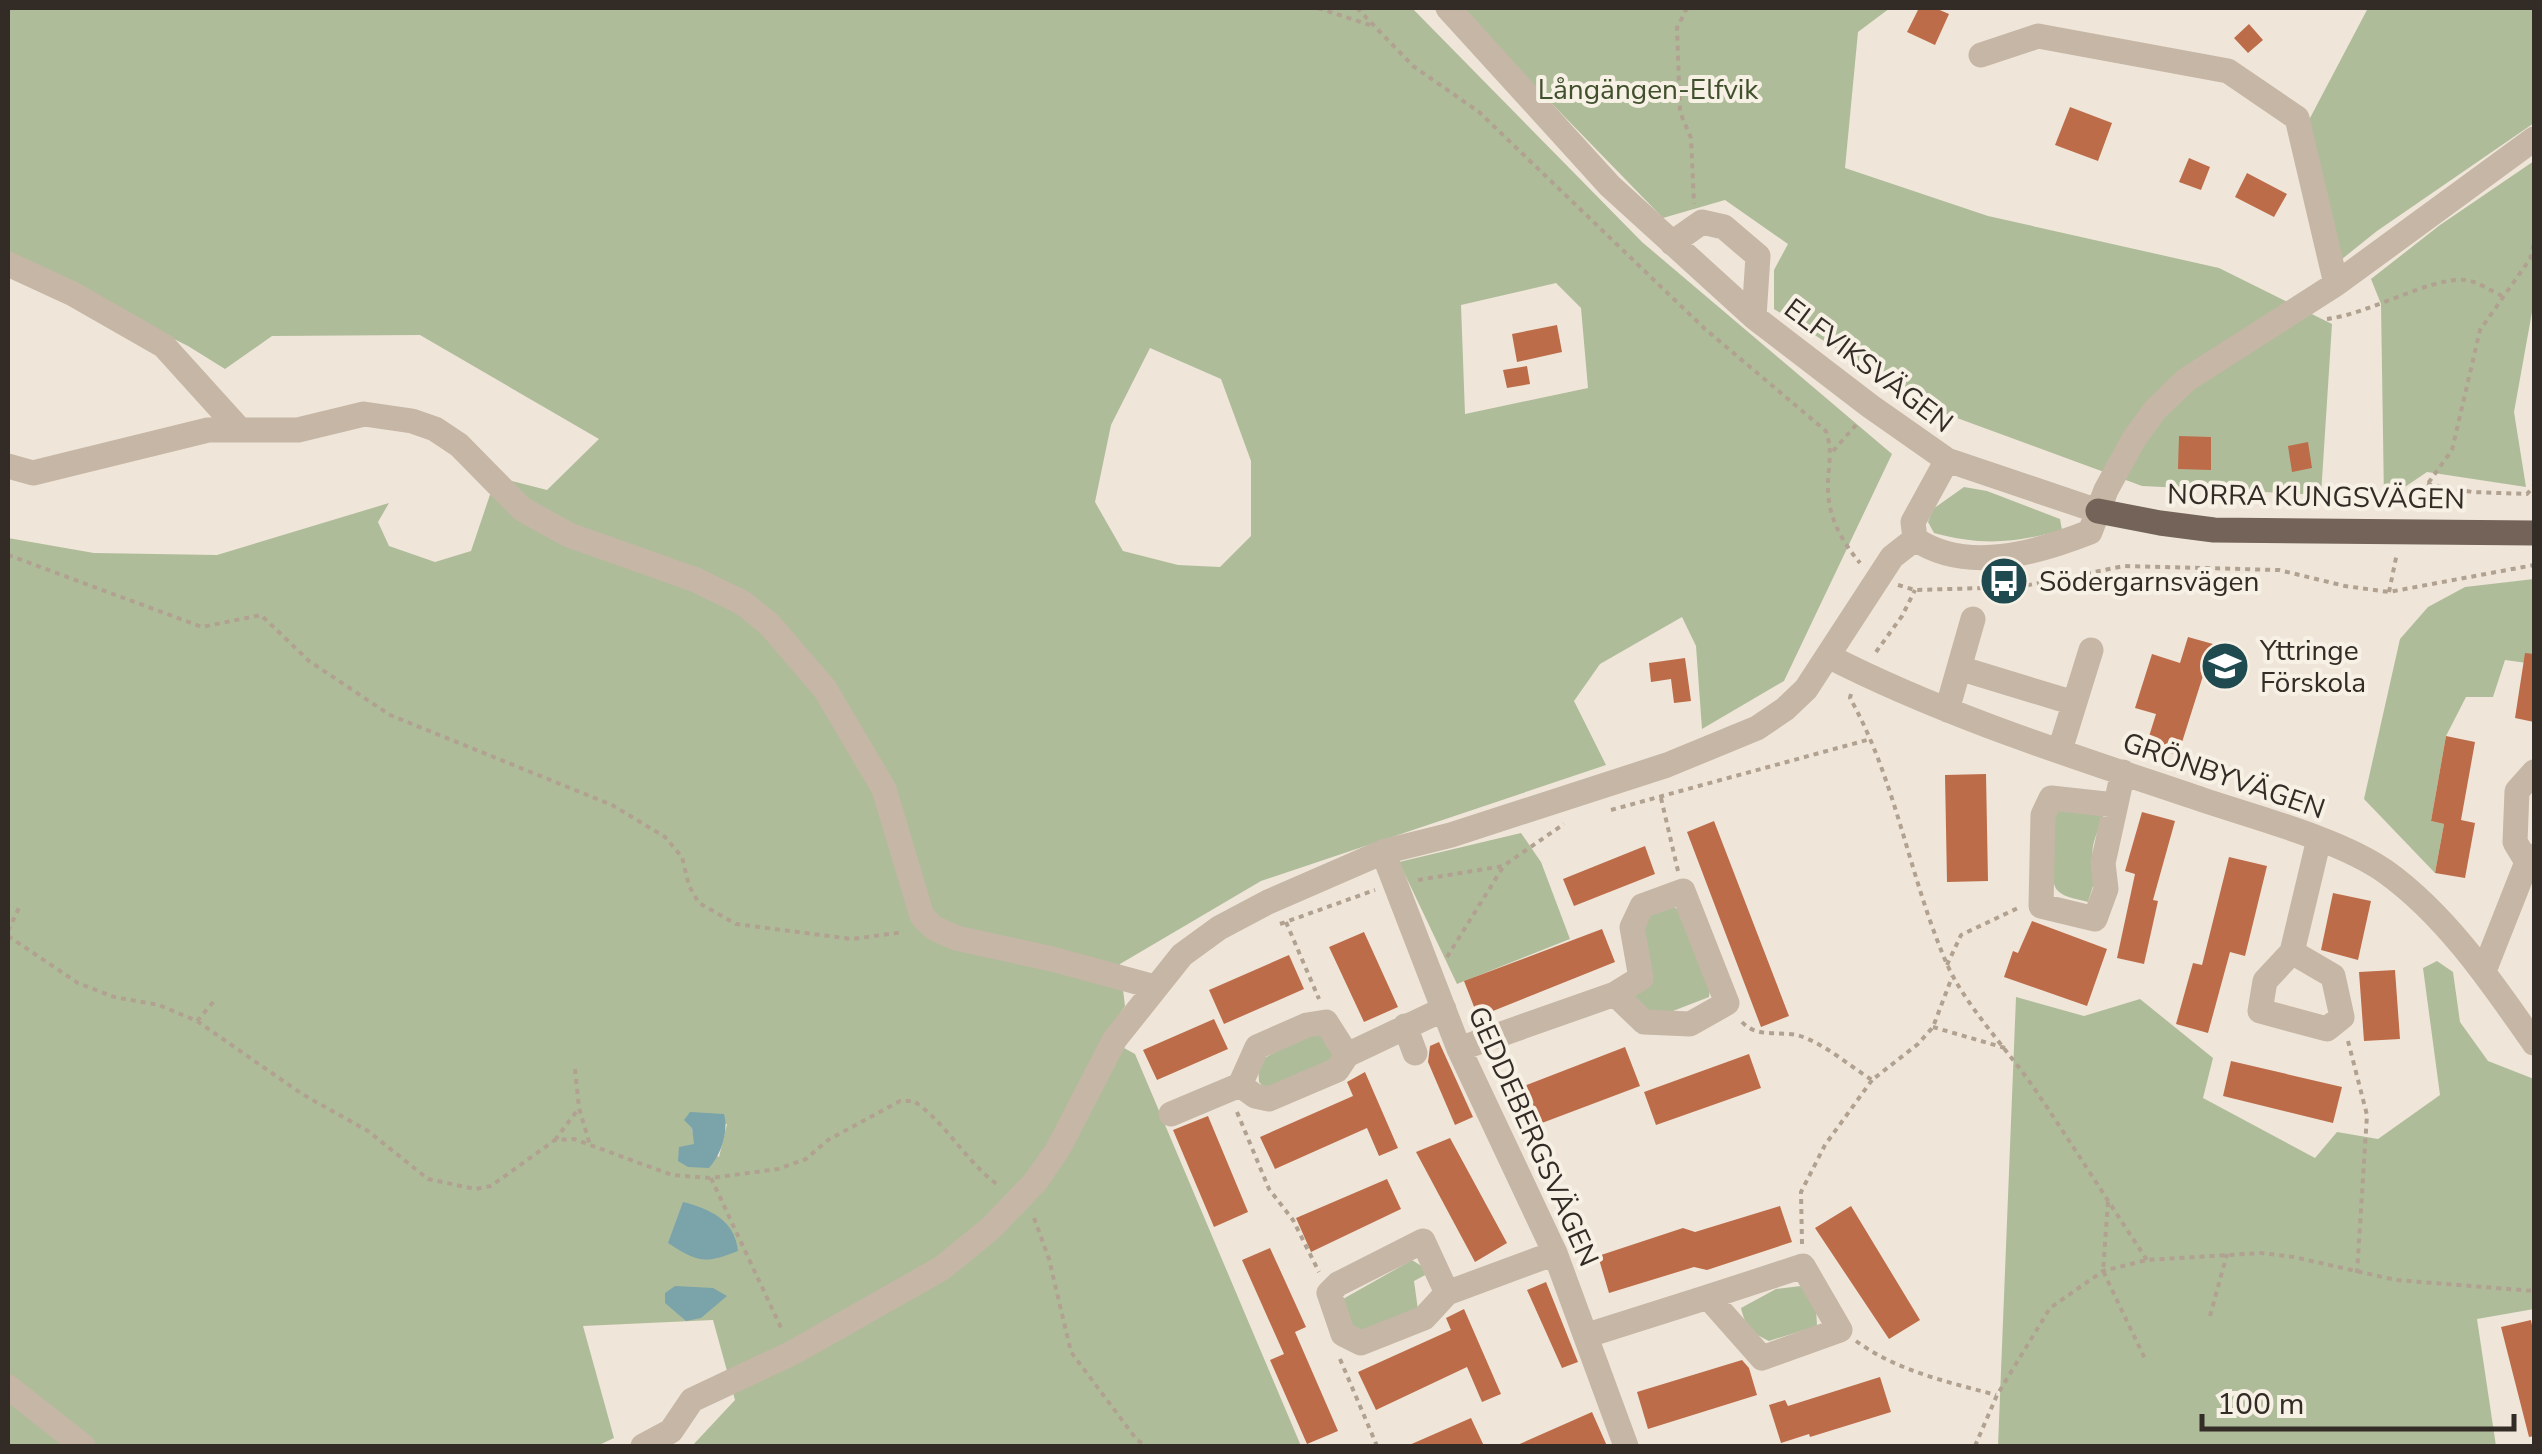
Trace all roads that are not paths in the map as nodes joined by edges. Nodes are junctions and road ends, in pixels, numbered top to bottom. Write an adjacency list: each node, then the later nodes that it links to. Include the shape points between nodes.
1 (1448, 8): 4 (street, ELFVIKSVÄGEN, via 1610,186)
2 (1981, 56): 6 (street, via 2038,36 2228,72 2298,118)
3 (2534, 139): 6 (street)
4 (1672, 242): 7 (street, ELFVIKSVÄGEN); 7 (street, via 1702,222 1724,227 1758,256)
5 (8, 264): 8 (street, via 164,346)
6 (2336, 284): 11 (street, via 2166,397 2134,438)
7 (1754, 317): 9 (street, ELFVIKSVÄGEN)
8 (240, 430): 10 (street, via 208,430 33,473); 29 (street, via 298,430 364,414 424,425 459,445 522,509 569,535 743,603 825,690 884,789 922,916 934,928)
9 (1947, 460): 11 (street, ELFVIKSVÄGEN); 13 (street, via 1913,522)
10 (8, 466)
11 (2098, 511): 12 (main road, NORRA KUNGSVÄGEN, via 2214,530); 13 (street, via 2090,532 2028,552 1964,557 1932,551)
12 (2534, 533)
13 (1915, 539): 16 (street, via 1892,557)
14 (1973, 619): 17 (street)
15 (2091, 650): 18 (street)
16 (1828, 656): 19 (street, GRÖNBYVÄGEN); 25 (street, via 1786,709 1725,743)
17 (1959, 668): 18 (street); 19 (street)
18 (2074, 703): 20 (street)
19 (1946, 710): 20 (street, GRÖNBYVÄGEN)
20 (2060, 750): 21 (street, GRÖNBYVÄGEN)
21 (2123, 772): 23 (street); 24 (street, GRÖNBYVÄGEN)
22 (2534, 772): 26 (street, via 2518,791 2515,842)
23 (2115, 805): 23 (street, via 2051,798 2043,815 2042,906 2095,918 2106,889 2103,863)
24 (2319, 839): 27 (street); 28 (street, GRÖNBYVÄGEN, via 2385,871)
25 (1382, 852): 29 (street, via 1219,928 1182,955); 31 (street, GEDDEBERGSVÄGEN)
26 (2530, 859): 28 (street)
27 (2292, 952): 27 (street, via 2333,976 2342,1017 2327,1030 2260,1011 2264,981)
28 (2484, 971): 33 (street, GRÖNBYVÄGEN)
29 (1155, 987): 45 (street, via 1116,1038 1058,1149 1019,1200 942,1268 792,1353 692,1400 671,1432)
30 (1616, 994): 30 (street, via 1641,978 1632,926 1642,906 1683,891 1727,1002 1690,1024 1644,1022); 34 (street)
31 (1444, 1009): 32 (street); 34 (street, GEDDEBERGSVÄGEN)
32 (1406, 1026): 35 (street); 36 (street)
33 (2534, 1043)
34 (1459, 1049): 39 (street, GEDDEBERGSVÄGEN)
35 (1415, 1053)
36 (1348, 1055): 37 (street, via 1337,1070 1270,1099); 37 (street, via 1326,1022 1306,1025 1257,1047)
37 (1240, 1085): 38 (street)
38 (1171, 1114)
39 (1554, 1253): 40 (street); 42 (street, GEDDEBERGSVÄGEN)
40 (1446, 1293): 40 (street, via 1423,1241 1329,1292 1343,1334 1361,1343 1424,1318)
41 (1708, 1298): 41 (street, via 1802,1266 1840,1330 1762,1358); 42 (street)
42 (1588, 1335): 46 (street, GEDDEBERGSVÄGEN)
43 (8, 1386): 44 (street)
44 (83, 1446)
45 (643, 1446)
46 (1626, 1446)

